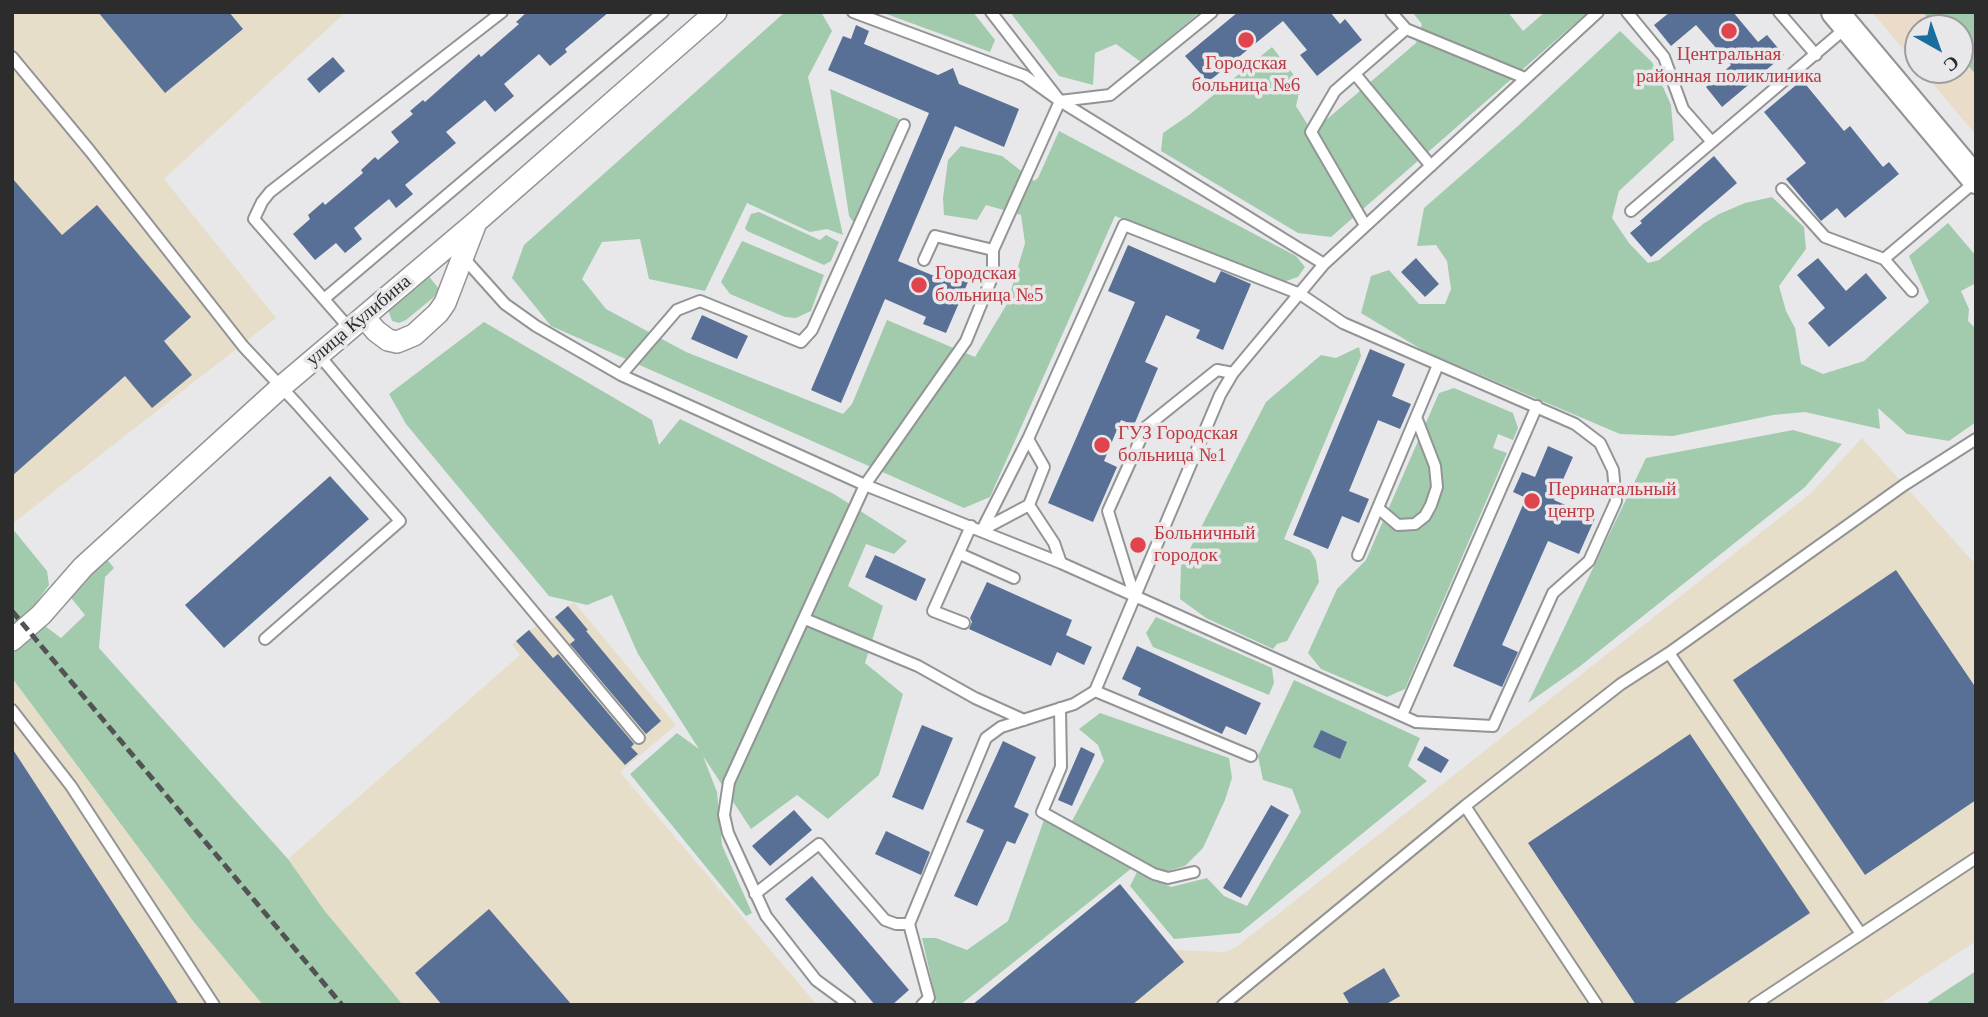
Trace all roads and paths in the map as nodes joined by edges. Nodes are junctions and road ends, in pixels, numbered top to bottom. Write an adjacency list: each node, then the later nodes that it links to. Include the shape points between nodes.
1 (502, 12): 33 (lane, via 262,202 254,219)
2 (663, 12): 33 (lane)
3 (716, 12): 24 (street, улица Кулибина)
4 (853, 12): 17 (lane, via 1025,76)
5 (991, 12): 17 (lane)
6 (1212, 12): 17 (lane, via 1110,95)
7 (1391, 12): 12 (lane)
8 (1598, 12): 16 (lane)
9 (1628, 12): 19 (lane, via 1664,57 1683,109)
10 (1779, 12): 13 (lane)
11 (1841, 20): 13 (lane); 21 (street)
12 (1406, 29): 15 (lane); 16 (lane)
13 (1816, 55): 19 (lane)
14 (12, 57): 39 (lane, via 243,346)
15 (1355, 74): 20 (lane); 25 (lane, via 1335,91 1311,132)
16 (1525, 78): 20 (lane)
17 (1060, 101): 26 (lane); 30 (lane)
18 (904, 125): 38 (lane, via 812,330 801,342 700,301 677,310)
19 (1712, 142): 23 (lane)
20 (1431, 166): 25 (lane)
21 (1976, 181): 28 (lane)
22 (1782, 189): 28 (lane, via 1825,237)
23 (1631, 211)
24 (477, 222): 27 (street); 34 (street, улица Кулибина)
25 (1365, 225): 30 (lane)
26 (993, 250): 29 (lane, via 935,236); 44 (lane, via 993,275 966,341)
27 (462, 256): 34 (street, via 445,303 406,340 388,340); 38 (lane, via 505,304)
28 (1884, 258): 31 (lane)
29 (924, 260)
30 (1324, 264): 32 (lane)
31 (1912, 291)
32 (1300, 294): 36 (lane, via 1343,323); 37 (lane); 42 (lane, via 1124,225)
33 (324, 299): 34 (lane)
34 (357, 323): 35 (street, улица Кулибина)
35 (319, 355): 39 (street, улица Кулибина); 63 (lane)
36 (1438, 365): 40 (lane); 41 (lane)
37 (1233, 373): 52 (lane); 52 (lane, via 1217,370 1146,427 1108,511)
38 (621, 375): 44 (lane)
39 (281, 387): 55 (lane, via 400,521); 56 (street, улица Кулибина, via 83,567)
40 (1537, 406): 61 (lane); 61 (lane, via 1575,424 1600,443 1614,470 1616,501 1589,561 1553,593 1493,726 1416,722)
41 (1416, 417): 46 (lane); 46 (lane, via 1435,466 1437,487 1431,505 1415,524 1398,525)
42 (1028, 439): 45 (lane, via 1044,467); 47 (lane)
43 (1976, 439): 57 (lane)
44 (866, 485): 47 (lane); 53 (lane)
45 (1028, 505): 47 (lane); 50 (lane, via 1054,543)
46 (1378, 508): 49 (lane)
47 (977, 528): 48 (lane); 50 (lane)
48 (960, 554): 51 (lane); 54 (lane, via 933,611)
49 (1358, 555)
50 (1060, 564): 52 (lane)
51 (1014, 578)
52 (1135, 598): 58 (lane); 61 (lane)
53 (805, 619): 62 (lane, via 918,666); 68 (lane, via 725,799 728,834)
54 (964, 623)
55 (265, 639)
56 (12, 640)
57 (1669, 653): 65 (lane, via 1621,684); 70 (lane)
58 (1095, 691): 59 (lane); 64 (lane)
59 (1060, 708): 62 (lane); 67 (lane, via 1061,767 1042,812 1154,874 1168,878)
60 (12, 710): 71 (lane, via 71,786)
61 (1402, 715)
62 (1024, 720): 69 (lane, via 1001,727 986,738)
63 (639, 738)
64 (1251, 756)
65 (1465, 806): 74 (lane); 75 (lane)
66 (1976, 858): 70 (lane)
67 (1194, 872)
68 (755, 894): 69 (lane, via 819,844 886,920); 72 (lane, via 766,916 816,979)
69 (909, 924): 73 (lane, via 929,998)
70 (1861, 934): 76 (lane)
71 (214, 1005)
72 (850, 1005)
73 (922, 1005)
74 (1223, 1005)
75 (1597, 1005)
76 (1754, 1005)

